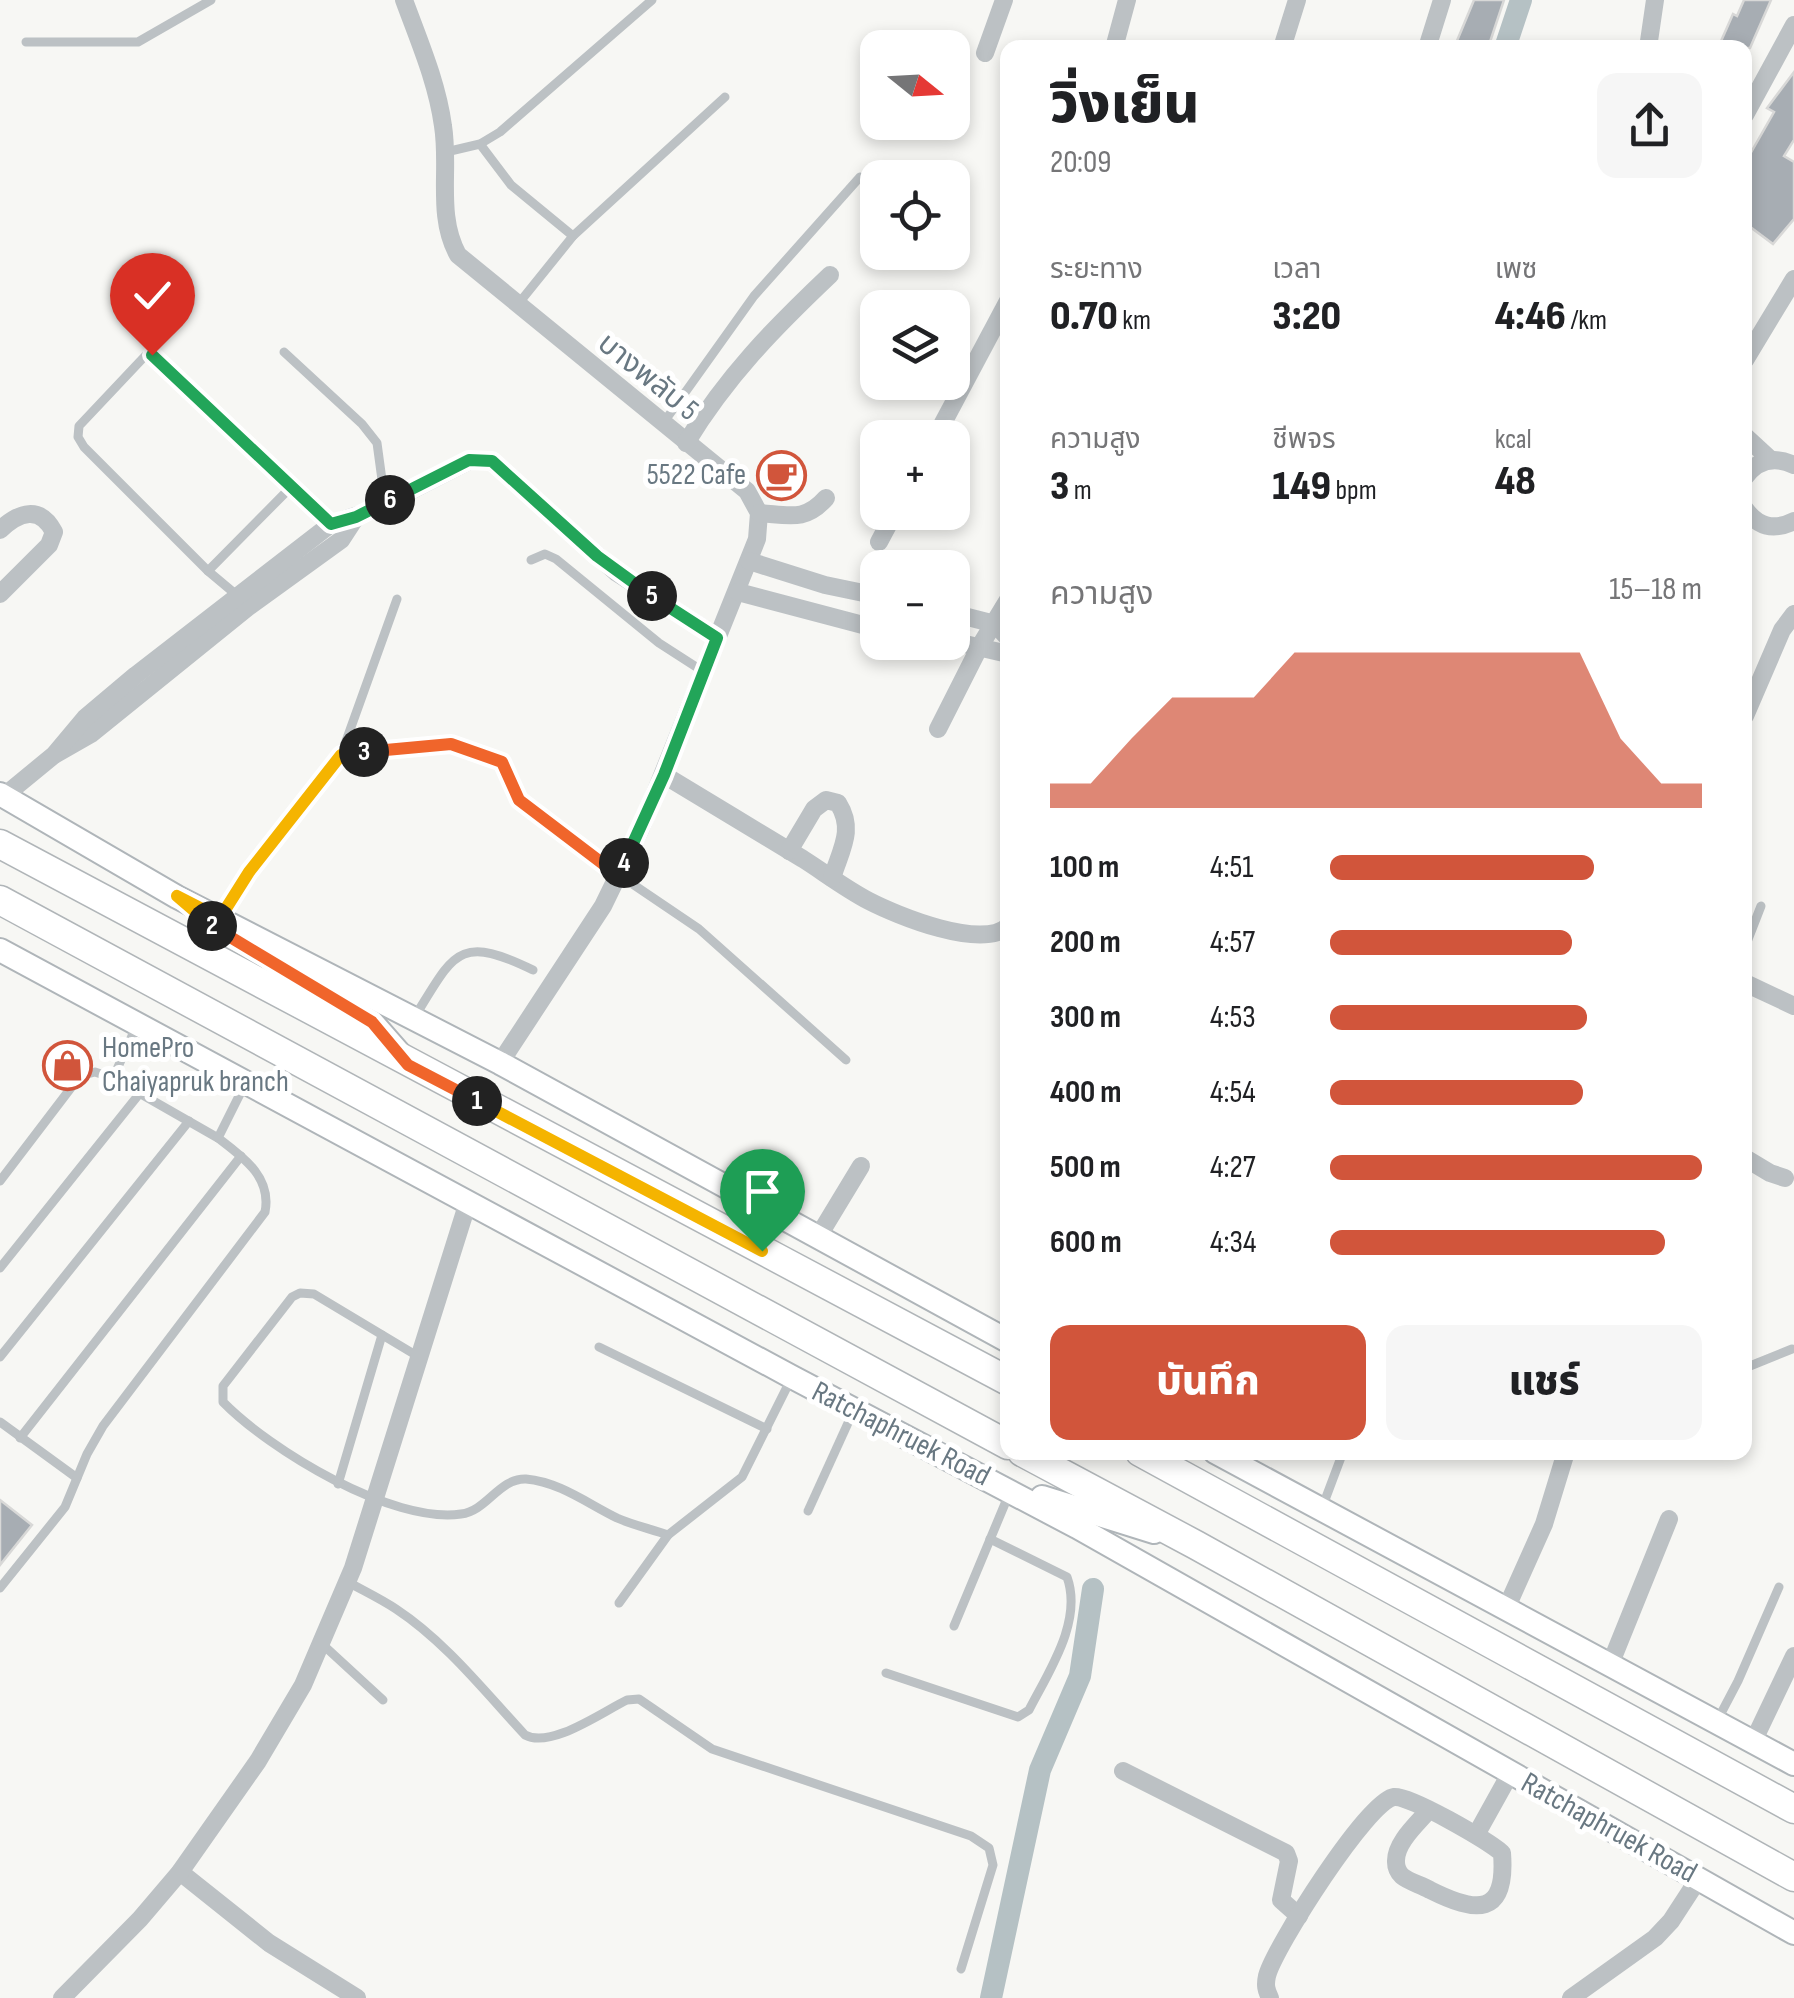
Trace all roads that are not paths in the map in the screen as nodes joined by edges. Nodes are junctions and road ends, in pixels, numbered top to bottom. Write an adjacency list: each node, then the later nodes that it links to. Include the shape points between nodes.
1 (404, 0): 19 (street, บางพลับ 5, via 437,98)
2 (652, 0): 18 (lane)
3 (1004, 0): 15 (street)
4 (1127, 0): 10 (street)
5 (1297, 0): 11 (street)
6 (1442, 0): 12 (street)
7 (1655, 0): 13 (street)
8 (206, 1): 14 (lane, via 138,42)
9 (1794, 25): 17 (street)
10 (1116, 40)
11 (1284, 40)
12 (1430, 40)
13 (1649, 40)
14 (26, 42)
15 (985, 53)
16 (725, 97): 21 (lane)
17 (1752, 101)
18 (480, 144): 19 (lane); 21 (lane, via 512,184)
19 (446, 152): 24 (street, บางพลับ 5, via 445,217 453,246)
20 (860, 177): 29 (lane, via 754,296)
21 (573, 236): 24 (lane)
22 (830, 274): 31 (street, via 730,376)
23 (1794, 279): 26 (street)
24 (518, 306): 29 (street, บางพลับ 5)
25 (1000, 316): 28 (street)
26 (1752, 348)
27 (284, 352): 37 (lane, via 376,443)
28 (945, 420)
29 (662, 424): 31 (street, บางพลับ 5)
30 (1752, 442): 32 (street)
31 (686, 444): 38 (street, บางพลับ 5, via 747,491)
32 (1770, 459): 33 (street); 34 (street)
33 (1794, 465)
34 (1752, 470)
35 (292, 486): 43 (lane); 47 (lane); 47 (lane, via 160,360 141,357 79,426 78,437)
36 (826, 498): 38 (street, via 802,516)
37 (385, 502): 43 (street); 60 (street, via 469,460 492,461 617,573)
38 (760, 512): 46 (street)
39 (1752, 516): 40 (street, via 1774,527)
40 (1794, 521)
41 (0, 530): 51 (street, via 32,513 54,532)
42 (885, 530): 44 (street)
43 (336, 532): 53 (street)
44 (879, 542)
45 (531, 560): 64 (lane, via 544,554 556,559)
46 (748, 561): 48 (street); 49 (street)
47 (208, 571): 53 (lane)
48 (850, 590): 50 (street); 56 (street)
49 (738, 592): 56 (street); 60 (street)
50 (860, 592)
51 (0, 594)
52 (396, 600): 67 (lane)
53 (242, 601): 69 (street, via 90,734)
54 (1794, 614): 65 (street)
55 (970, 619): 58 (street)
56 (846, 620): 57 (street)
57 (860, 624)
58 (1000, 630)
59 (1000, 632): 62 (street)
60 (717, 638): 64 (street)
61 (970, 644): 62 (street)
62 (980, 646): 63 (street); 66 (street)
63 (1000, 652)
64 (704, 672): 68 (street)
65 (1752, 700)
66 (938, 729)
67 (341, 755): 72 (lane, via 451,744 502,762 519,800); 77 (lane)
68 (664, 775): 71 (street); 72 (street)
69 (2, 795): 74 (main road)
70 (0, 844): 88 (main road)
71 (789, 851): 73 (street); 73 (street, via 814,810 826,800 838,803 847,818 846,835)
72 (619, 876): 86 (lane, via 699,930); 87 (street)
73 (832, 878): 79 (street, via 927,925)
74 (177, 896): 77 (main road); 88 (main road, via 230,938 372,1022)
75 (0, 900): 115 (main road, Ratchaphruek Road)
76 (1761, 906): 78 (lane)
77 (220, 918): 84 (main road)
78 (1752, 929)
79 (1000, 933)
80 (0, 950): 85 (main road, Ratchaphruek Road)
81 (533, 970): 84 (lane, via 500,954 461,953)
82 (1752, 986): 83 (street)
83 (1794, 1006)
84 (413, 1018): 87 (main road)
85 (137, 1024): 89 (lane); 90 (main road, Ratchaphruek Road)
86 (846, 1060)
87 (500, 1064): 100 (main road)
88 (408, 1065): 109 (main road)
89 (113, 1078): 91 (lane); 98 (lane, via 80,1076)
90 (245, 1084): 93 (lane); 99 (main road, Ratchaphruek Road)
91 (140, 1092): 92 (lane); 101 (lane)
92 (188, 1121): 93 (lane); 106 (lane)
93 (218, 1138): 94 (lane)
94 (241, 1156): 114 (lane); 121 (lane, via 264,1182 265,1212 103,1426)
95 (1752, 1162): 97 (street)
96 (861, 1166): 100 (street)
97 (1785, 1178)
98 (0, 1181)
99 (468, 1202): 107 (street); 110 (main road, Ratchaphruek Road)
100 (818, 1237): 103 (main road)
101 (0, 1268)
102 (382, 1335): 107 (lane); 122 (lane); 122 (lane, via 314,1294 300,1293 223,1386 230,1409)
103 (1000, 1337)
104 (600, 1347): 113 (lane)
105 (1792, 1350): 108 (lane)
106 (0, 1356)
107 (421, 1358): 124 (street)
108 (1752, 1365)
109 (1000, 1376)
110 (792, 1377): 111 (main road, Ratchaphruek Road); 113 (lane)
111 (854, 1410): 123 (main road, Ratchaphruek Road); 126 (lane)
112 (0, 1422): 114 (lane)
113 (767, 1429): 128 (lane, via 742,1477)
114 (20, 1438): 121 (lane)
115 (1000, 1441)
116 (1037, 1460): 130 (main road, Ratchaphruek Road)
117 (1155, 1460): 147 (main road)
118 (1233, 1460): 125 (main road)
119 (1340, 1460): 125 (lane)
120 (1564, 1460): 135 (street)
121 (77, 1478): 133 (lane, via 65,1507)
122 (338, 1484): 124 (lane)
123 (1002, 1486): 129 (lane); 130 (main road); 146 (main road, Ratchaphruek Road)
124 (376, 1498): 128 (lane, via 462,1514 522,1479 550,1484); 131 (street)
125 (1321, 1510): 135 (main road)
126 (808, 1511)
127 (1669, 1519): 139 (street)
128 (668, 1535): 134 (lane)
129 (990, 1539): 136 (lane); 140 (lane, via 1067,1577 1072,1592 1070,1622 1029,1710 1018,1717)
130 (1196, 1545): 151 (main road, Ratchaphruek Road)
131 (348, 1582): 137 (street); 155 (lane, via 418,1626 534,1740 550,1740 638,1699 712,1749 971,1836 989,1848 993,1865)
132 (1778, 1587): 142 (lane)
133 (0, 1588)
134 (619, 1604)
135 (1506, 1609): 139 (main road)
136 (954, 1626)
137 (319, 1642): 141 (lane); 150 (street, via 303,1685 258,1761)
138 (1794, 1656): 143 (street)
139 (1610, 1665): 142 (main road)
140 (886, 1673)
141 (383, 1700)
142 (1716, 1721): 143 (main road)
143 (1753, 1742): 144 (main road)
144 (1794, 1764)
145 (1123, 1771): 153 (street, via 1286,1852 1280,1900)
146 (1511, 1772): 149 (street); 152 (main road, Ratchaphruek Road)
147 (1794, 1809)
148 (1429, 1810): 149 (street); 149 (street, via 1402,1844 1396,1868 1458,1904 1480,1906 1501,1889 1502,1853); 153 (street, via 1393,1797 1377,1806)
149 (1476, 1835)
150 (180, 1872): 156 (street); 157 (street, via 269,1943)
151 (1794, 1877)
152 (1698, 1878): 154 (main road, Ratchaphruek Road); 159 (street, via 1654,1938)
153 (1299, 1916): 158 (street, via 1272,1961 1266,1979)
154 (1794, 1933)
155 (961, 1970)
156 (62, 1998)
157 (357, 1998)
158 (1270, 1998)
159 (1571, 1998)

